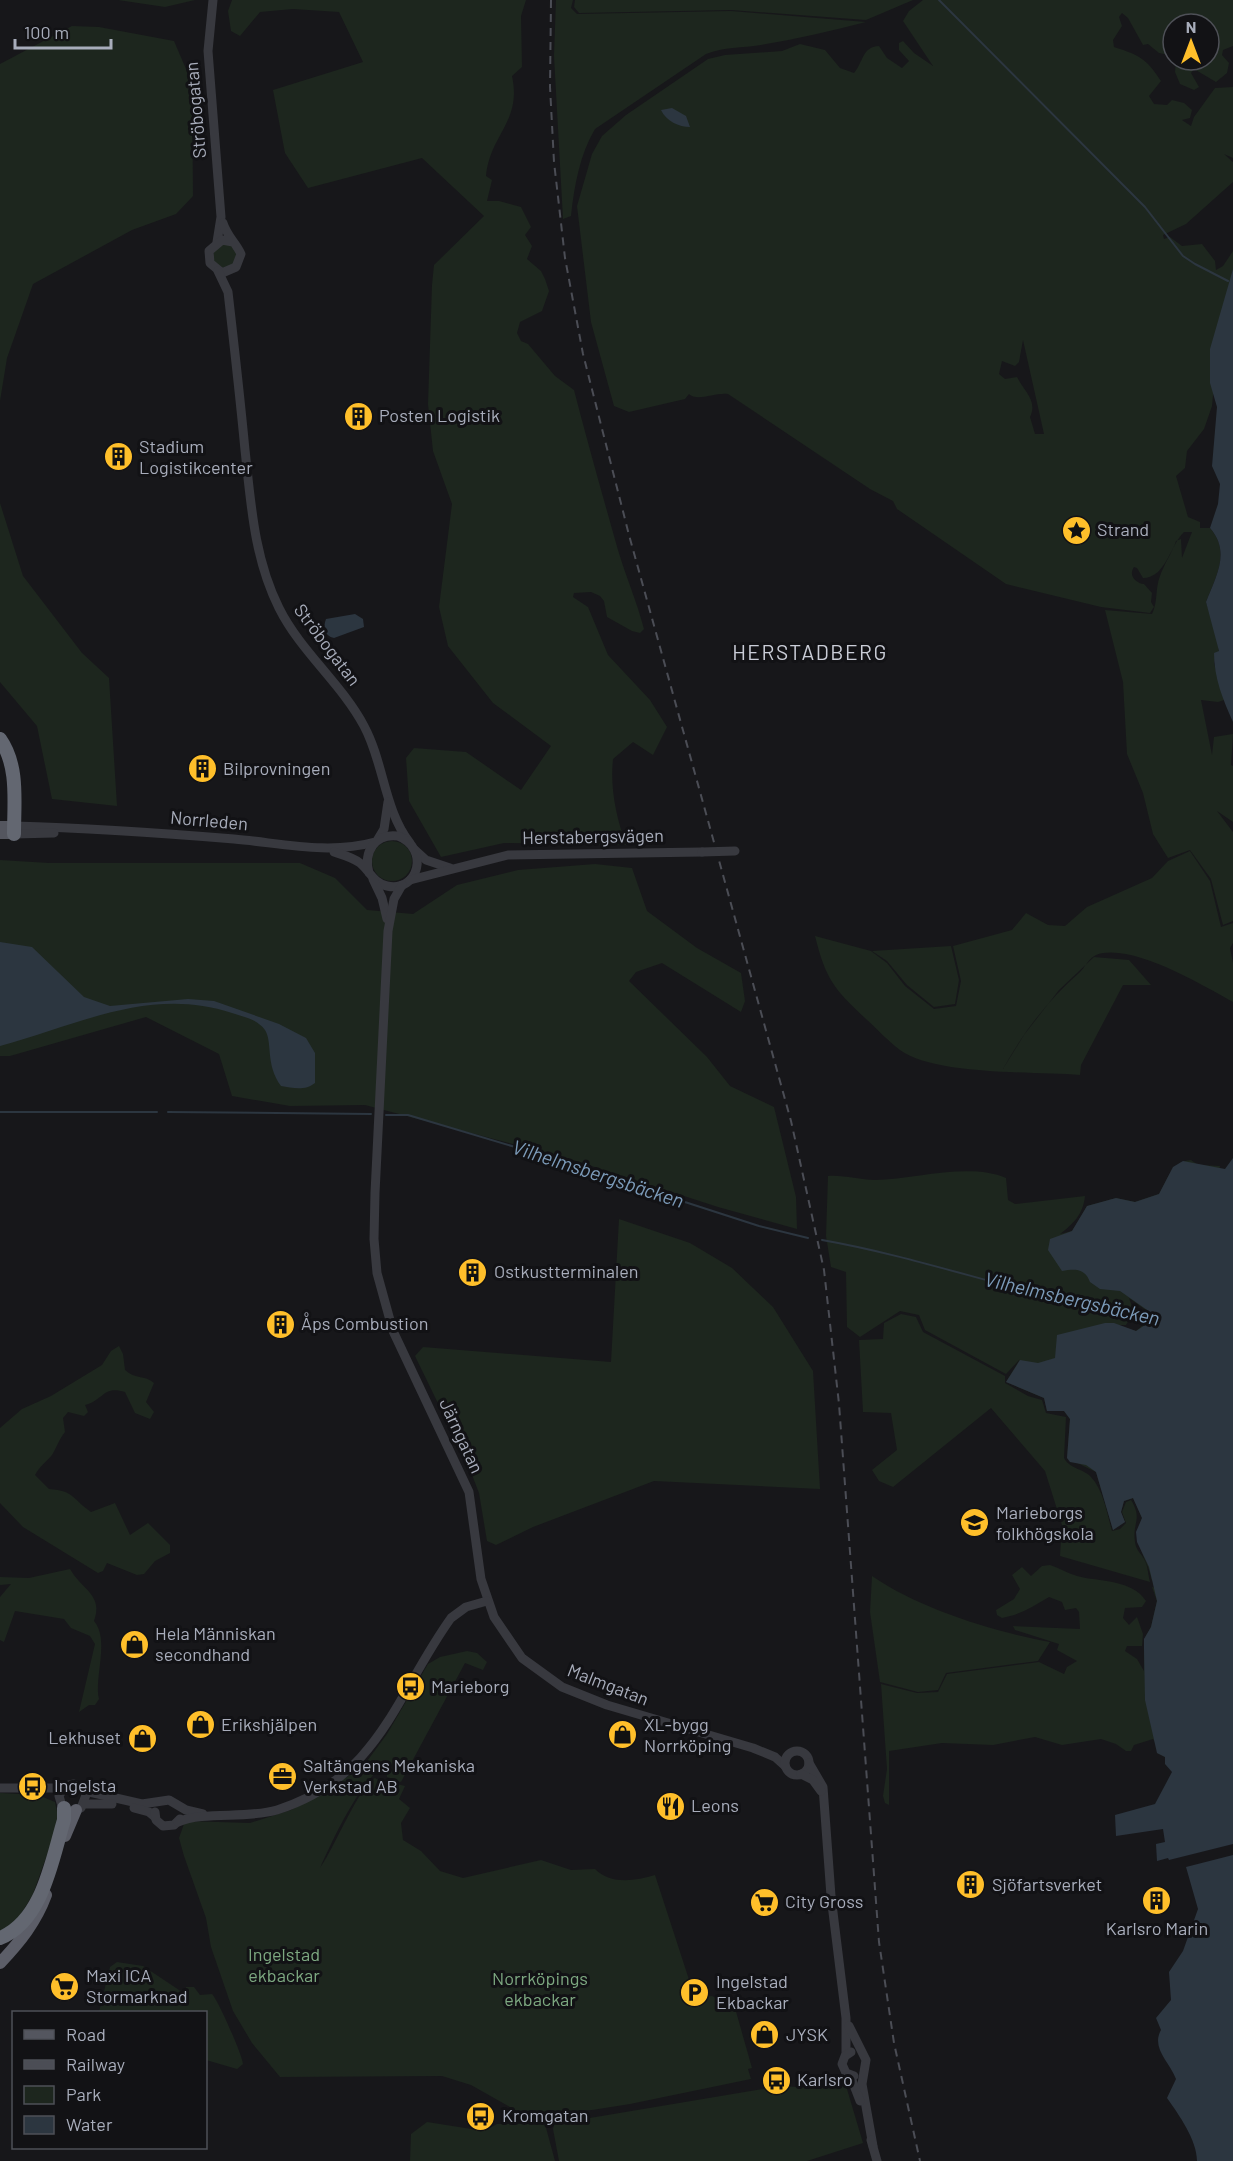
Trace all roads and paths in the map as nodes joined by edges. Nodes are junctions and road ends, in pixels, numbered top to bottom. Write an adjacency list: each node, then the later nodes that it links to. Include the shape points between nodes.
1 (213, 0): 2 (street, Ströbogatan, via 208,51)
2 (221, 217): 3 (street, Ströbogatan); 4 (street, Ströbogatan)
3 (217, 242): 4 (street); 5 (street, via 208,258)
4 (233, 242): 6 (street, via 241,254)
5 (218, 271): 6 (street); 7 (street, Ströbogatan)
6 (232, 271): 7 (street, Ströbogatan)
7 (228, 292): 10 (street, Ströbogatan, via 255,536 267,581 291,629 364,726)
8 (0, 739): 11 (highway, via 11,759)
9 (0, 753): 11 (highway, via 5,769)
10 (389, 800): 12 (street, Ströbogatan, via 384,829); 13 (street, Ströbogatan)
11 (6, 830): 14 (street, Norrleden, via 92,830)
12 (376, 841): 13 (street, via 393,836); 14 (street); 17 (street, via 366,859)
13 (412, 846): 16 (street, via 426,860); 18 (street, via 417,865)
14 (322, 849): 17 (street, via 353,858)
15 (735, 851): 16 (street, Herstabergsvägen, bridge, via 508,855)
16 (452, 869): 18 (street, Herstabergsvägen)
17 (371, 875): 18 (street, via 387,886); 19 (street, Järngatan, via 382,898)
18 (406, 882): 19 (street, Järngatan, via 394,899)
19 (388, 931): 20 (street, Järngatan, via 374,1204 377,1273 393,1331 469,1492)
20 (487, 1601): 21 (street, Malmgatan, via 522,1658 562,1687 607,1705); 33 (street, via 466,1607 451,1618 385,1729 354,1767 311,1797 288,1806 257,1814)
21 (753, 1748): 22 (street, Malmgatan); 24 (street, Malmgatan)
22 (792, 1751): 23 (street, via 803,1752); 24 (street)
23 (809, 1763): 25 (street); 29 (street, via 820,1778)
24 (785, 1766): 25 (street, via 792,1773)
25 (801, 1774): 29 (street, via 813,1780)
26 (64, 1787): 27 (street); 28 (street, via 74,1784); 31 (street)
27 (1, 1788): 31 (street, via 39,1791)
28 (85, 1791): 30 (street); 31 (street)
29 (825, 1799): 38 (street, via 831,1896)
30 (160, 1803): 32 (street, via 169,1800); 34 (street)
31 (71, 1806): 34 (street, via 100,1802 149,1812); 36 (highway, via 34,1906 21,1925); 37 (highway, via 40,1911 23,1939)
32 (179, 1806): 33 (street, via 191,1812); 35 (street)
33 (223, 1816): 35 (street)
34 (155, 1817): 35 (street, via 163,1826)
35 (178, 1822)
36 (0, 1938)
37 (0, 1963)
38 (846, 2018): 39 (street); 40 (street)
39 (846, 2055): 40 (street, via 856,2052); 42 (street, via 842,2064)
40 (864, 2056): 41 (street)
41 (866, 2069): 42 (street, via 859,2075); 43 (street, via 862,2084)
42 (850, 2075): 43 (street)
43 (873, 2146): 44 (street)
44 (877, 2161)

